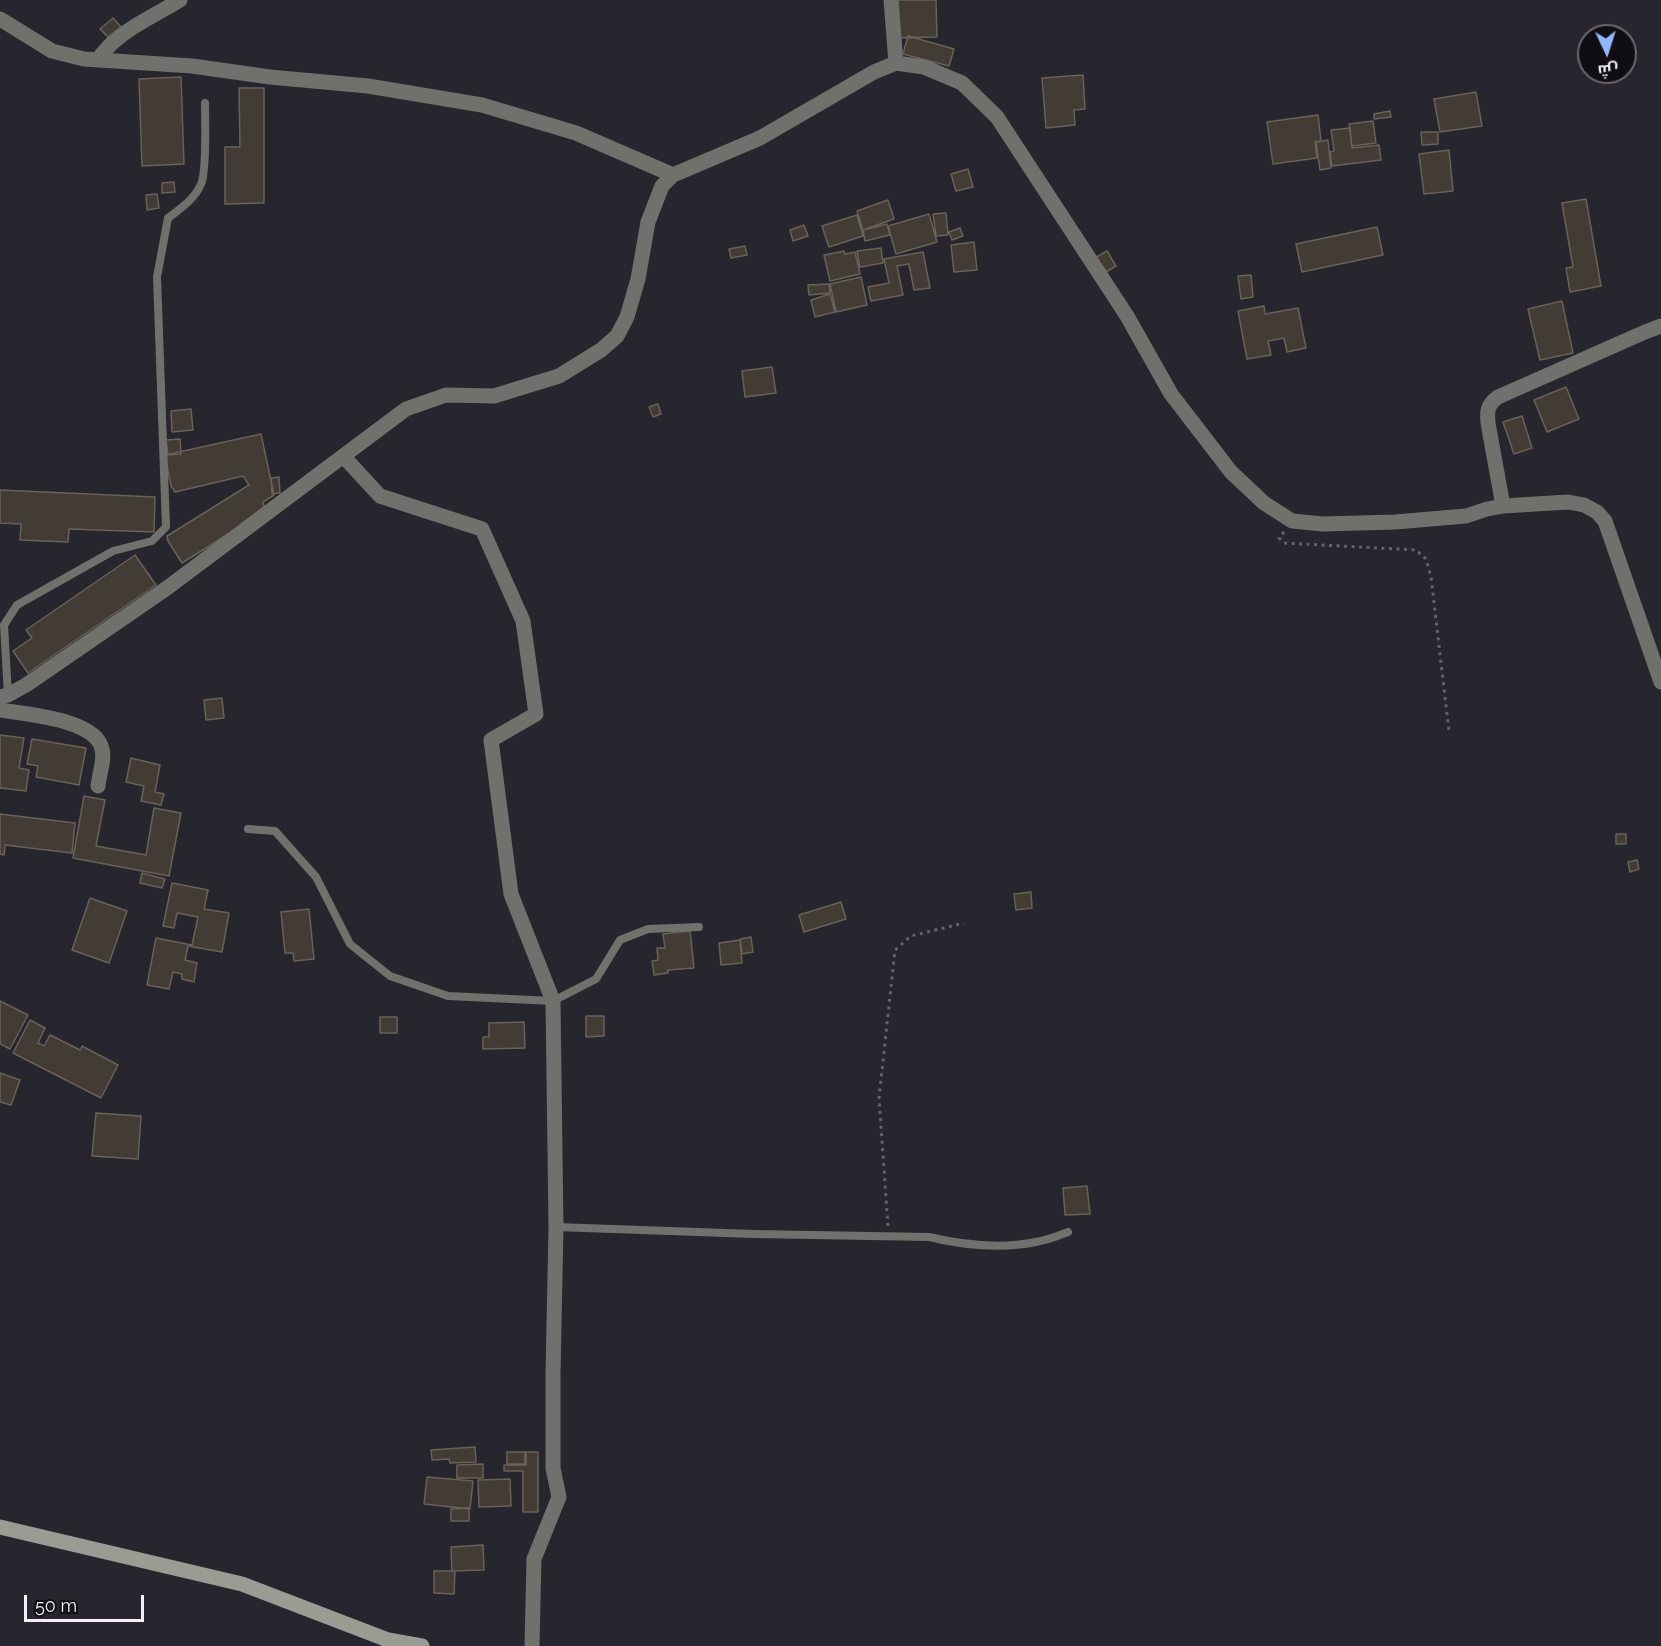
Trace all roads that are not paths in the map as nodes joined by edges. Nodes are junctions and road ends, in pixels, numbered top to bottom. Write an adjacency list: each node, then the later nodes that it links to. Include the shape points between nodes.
1 (180, 0): 4 (street, via 105,48)
2 (891, 0): 5 (street)
3 (0, 19): 4 (street, via 52,51)
4 (98, 60): 7 (street, via 192,66 368,86 482,105 576,133)
5 (896, 63): 7 (street, via 760,138); 10 (street, via 924,67 962,83 997,117 1127,316 1171,394 1231,472 1264,503 1292,521 1323,524 1466,516)
6 (205, 103): 12 (lane, via 202,183 188,202 168,218 157,277 166,528 152,541 113,551 17,605 4,625)
7 (673, 175): 9 (street, via 662,186 648,222 627,317 617,336 601,350 559,376 494,396 446,395 406,409)
8 (1661, 326): 10 (street, via 1491,402 1488,423)
9 (344, 457): 12 (street, via 167,588 46,672); 17 (street, via 380,496 482,529 523,621 536,714 491,740 511,894)
10 (1503, 506): 11 (street, via 1568,502 1597,512 1605,521)
11 (1661, 682)
12 (4, 696)
13 (0, 710): 14 (street, via 65,722 96,736 103,751)
14 (98, 786)
15 (248, 829): 17 (lane, via 275,831 316,877 350,944 390,976 448,996)
16 (699, 927): 17 (lane, via 648,928 620,940 596,979)
17 (553, 1001): 18 (street)
18 (556, 1227): 19 (lane, via 929,1238 1016,1245); 23 (street, via 553,1386 558,1497 534,1559)
19 (1068, 1232)
20 (0, 1527): 21 (main road, via 242,1584)
21 (388, 1643): 22 (main road)
22 (422, 1646)
23 (532, 1646)

